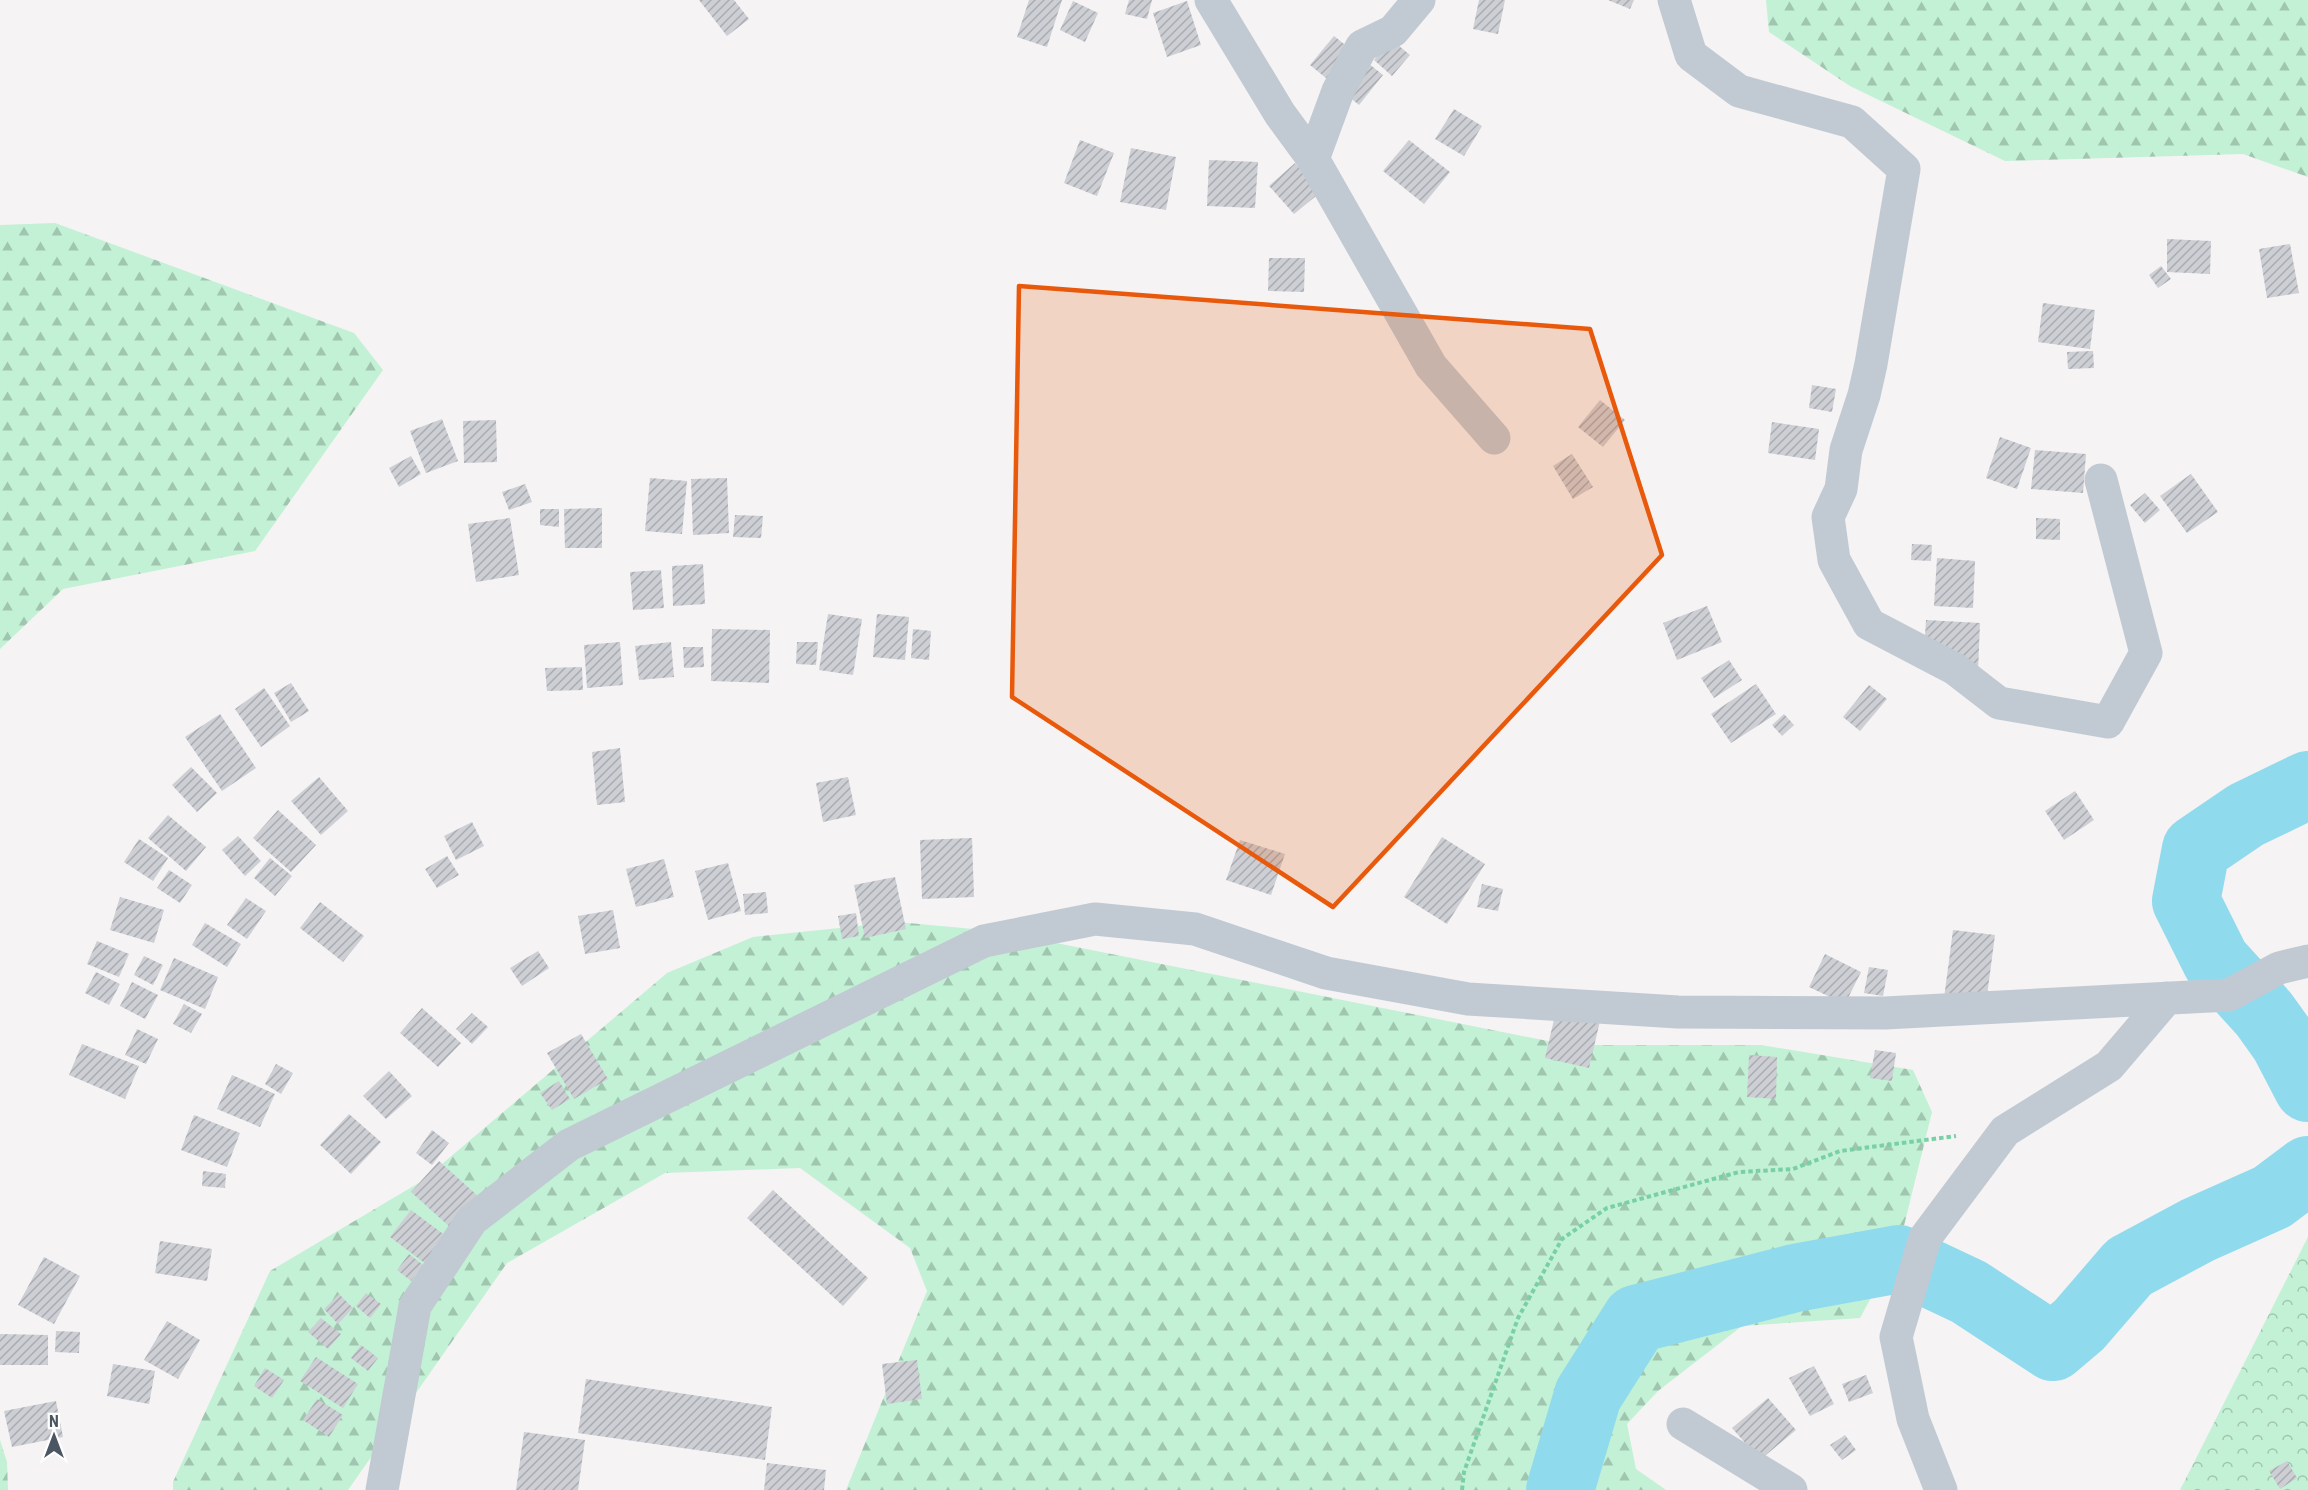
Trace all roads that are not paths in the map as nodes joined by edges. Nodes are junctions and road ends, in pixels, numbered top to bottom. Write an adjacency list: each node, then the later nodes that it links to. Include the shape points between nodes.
1 (1211, 0): 4 (street, via 1280,114)
2 (1419, 0): 4 (street, via 1393,31 1362,46 1338,91)
3 (1674, 0): 6 (street, via 1691,55 1739,91 1852,122 1904,170 1871,364 1846,450 1841,489 1828,517 1834,560 1869,624 1955,669 1999,703 2108,722 2146,653)
4 (1313, 159): 5 (street, via 1431,366)
5 (1494, 438)
6 (2101, 480)
7 (2293, 964): 8 (street, via 2229,994)
8 (2167, 998): 10 (street, via 1885,1012 1678,1012 1468,999 1326,974 1195,929 1095,919 984,941 569,1145 472,1220 415,1306); 12 (street, via 2109,1066 2005,1131 1925,1238 1896,1337 1913,1419)
9 (1683, 1424): 11 (street)
10 (382, 1490)
11 (1791, 1490)
12 (1941, 1490)

